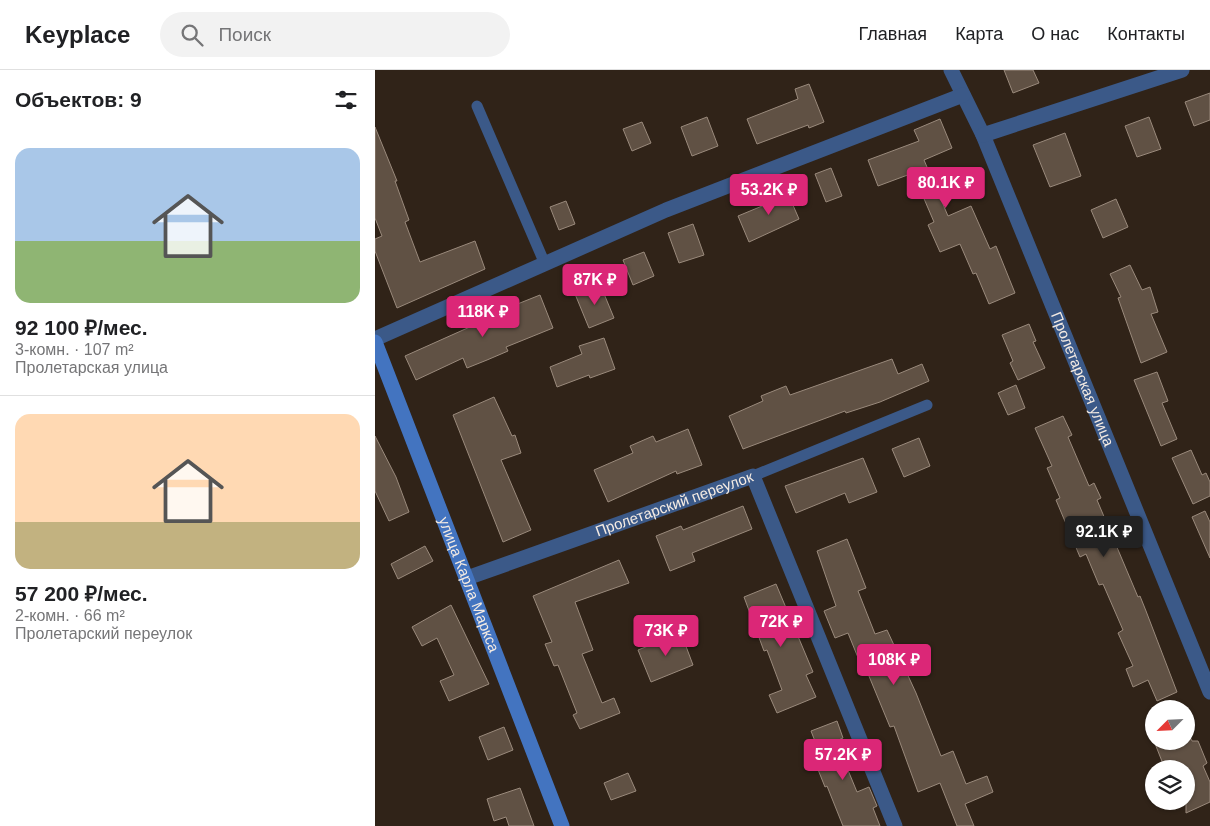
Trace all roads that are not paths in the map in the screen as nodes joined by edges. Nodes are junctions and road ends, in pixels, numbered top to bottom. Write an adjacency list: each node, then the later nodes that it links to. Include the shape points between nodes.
1 (951, 70): 3 (street, Пролетарская улица)
2 (1182, 70): 5 (street)
3 (963, 95): 5 (street, Пролетарская улица); 6 (street, via 666,210)
4 (477, 106): 6 (lane)
5 (983, 135): 11 (street, Пролетарская улица)
6 (545, 264): 7 (street)
7 (375, 340): 10 (main road, улица Карла Маркса)
8 (927, 405): 9 (lane)
9 (753, 476): 10 (street, Пролетарский переулок); 13 (street, Пролетарский переулок)
10 (467, 578): 12 (main road, улица Карла Маркса)
11 (1210, 692)
12 (562, 826)
13 (895, 826)

